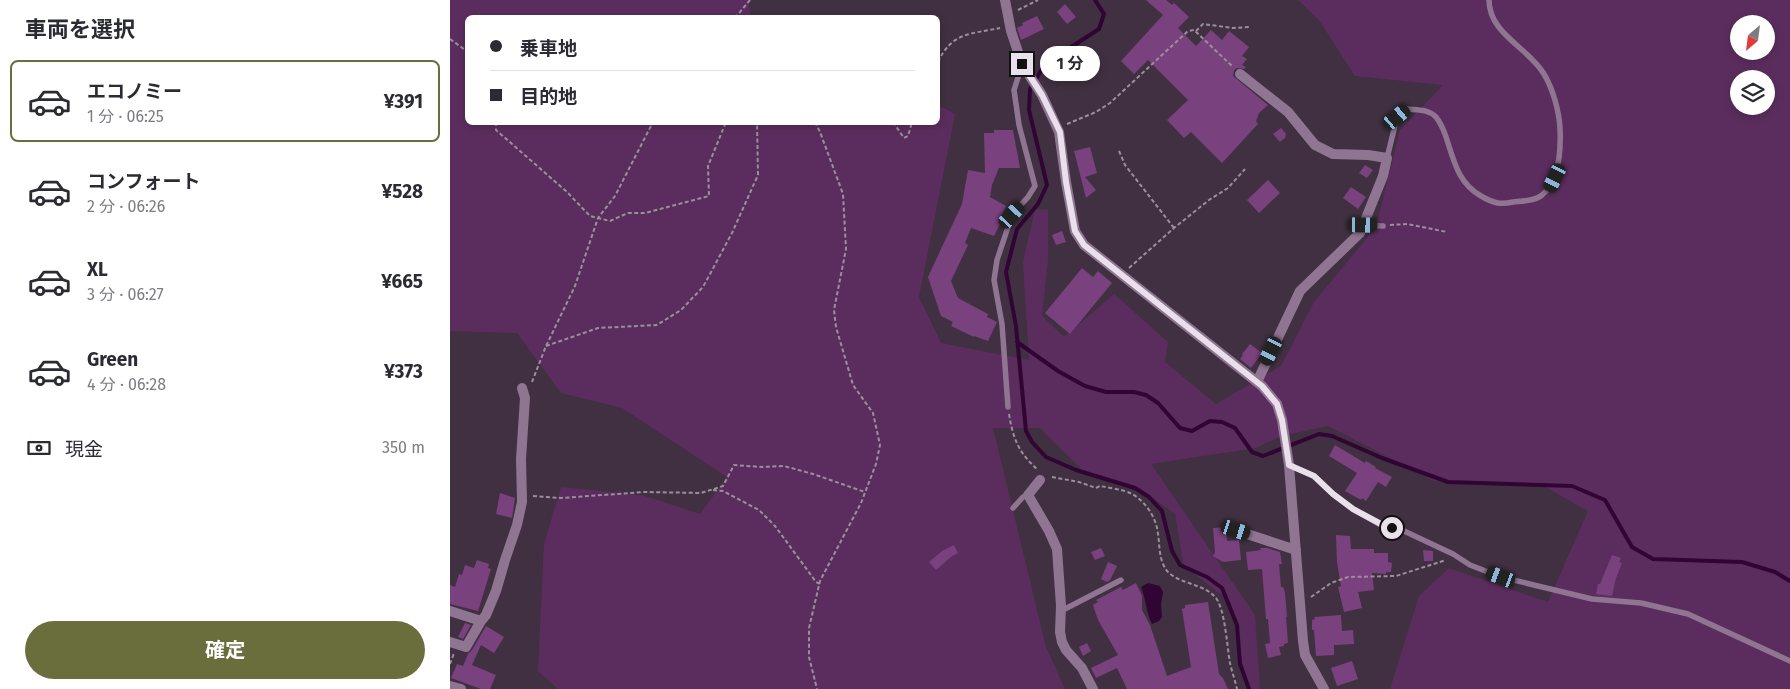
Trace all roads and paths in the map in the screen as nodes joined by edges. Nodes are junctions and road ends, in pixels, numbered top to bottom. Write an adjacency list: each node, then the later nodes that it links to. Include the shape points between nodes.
1 (750, 0): 5 (path)
2 (1005, 0): 6 (street)
3 (1038, 0): 6 (path)
4 (1489, 0): 24 (lane, via 1494,20 1544,73 1553,95 1560,127 1559,155 1550,188 1539,198 1500,205 1472,191 1459,175 1444,130 1436,117 1426,110 1407,109 1397,117)
5 (738, 15)
6 (1008, 15): 7 (street)
7 (1010, 26): 12 (path, via 958,36); 13 (street)
8 (1250, 27): 9 (path, via 1203,24)
9 (1195, 32): 14 (path); 22 (path, via 1188,31 1110,103)
10 (450, 39): 11 (path)
11 (465, 50)
12 (940, 57)
13 (1022, 64): 22 (street); 35 (lane, via 1014,90 1019,125 1035,186 1012,215 1002,241 994,280 1002,324)
14 (1240, 74): 24 (street, via 1288,112 1314,145 1333,154)
15 (496, 125): 26 (path, via 496,130 590,216)
16 (651, 125): 26 (path, via 615,196)
17 (725, 125): 26 (path, via 708,166 709,196 645,213 628,213 610,220)
18 (757, 125): 32 (path, via 758,175 703,287 681,310 657,325 598,328)
19 (816, 125): 40 (path, via 843,194 846,249 834,310 836,327 853,385 873,413 880,445)
20 (895, 125): 21 (path, via 904,138 908,136)
21 (911, 125)
22 (1058, 128): 31 (street, via 1075,231 1084,245)
23 (1119, 151): 29 (path, via 1125,165)
24 (1387, 158): 27 (street)
25 (1245, 169): 29 (path, via 1228,188)
26 (598, 218): 32 (path, via 575,286)
27 (1363, 225): 28 (lane); 33 (street, via 1360,233 1300,290)
28 (1383, 226): 30 (path, via 1407,224)
29 (1174, 228): 31 (path)
30 (1447, 232)
31 (1121, 275): 33 (street)
32 (546, 346): 34 (path)
33 (1256, 382): 36 (street, via 1277,404)
34 (524, 393): 41 (street)
35 (1008, 408): 37 (path, via 1012,435 1019,449)
36 (1289, 462): 46 (street); 47 (lane, via 1314,476 1333,494 1374,521 1404,530)
37 (1037, 469)
38 (1037, 488): 42 (lane); 45 (street); 60 (path, via 1079,482 1130,493 1147,507 1157,527 1164,567 1184,581 1202,586 1221,605 1230,666)
39 (710, 490): 40 (path, via 723,486 734,465 784,466); 41 (path, via 701,493 645,492 561,498); 49 (path, via 723,491 759,510)
40 (865, 492): 49 (path)
41 (522, 496): 53 (street, via 517,526 496,591)
42 (1014, 508)
43 (1236, 530): 46 (street)
44 (1064, 537): 45 (street)
45 (1054, 542): 52 (street)
46 (1296, 550): 50 (street)
47 (1453, 554): 50 (path, via 1448,560 1396,576 1348,577 1331,583); 55 (lane, via 1470,565 1501,577 1592,599 1641,603 1688,614)
48 (1121, 580): 52 (lane)
49 (820, 584): 58 (path, via 809,628 809,657)
50 (1300, 604): 61 (street, via 1305,655)
51 (450, 611): 53 (street)
52 (1061, 611): 59 (street, via 1062,642)
53 (481, 621): 54 (street, via 468,648)
54 (450, 642)
55 (1790, 661)
56 (450, 686): 57 (street)
57 (461, 689)
58 (818, 689)
59 (1093, 689)
60 (1238, 689)
61 (1324, 689)

